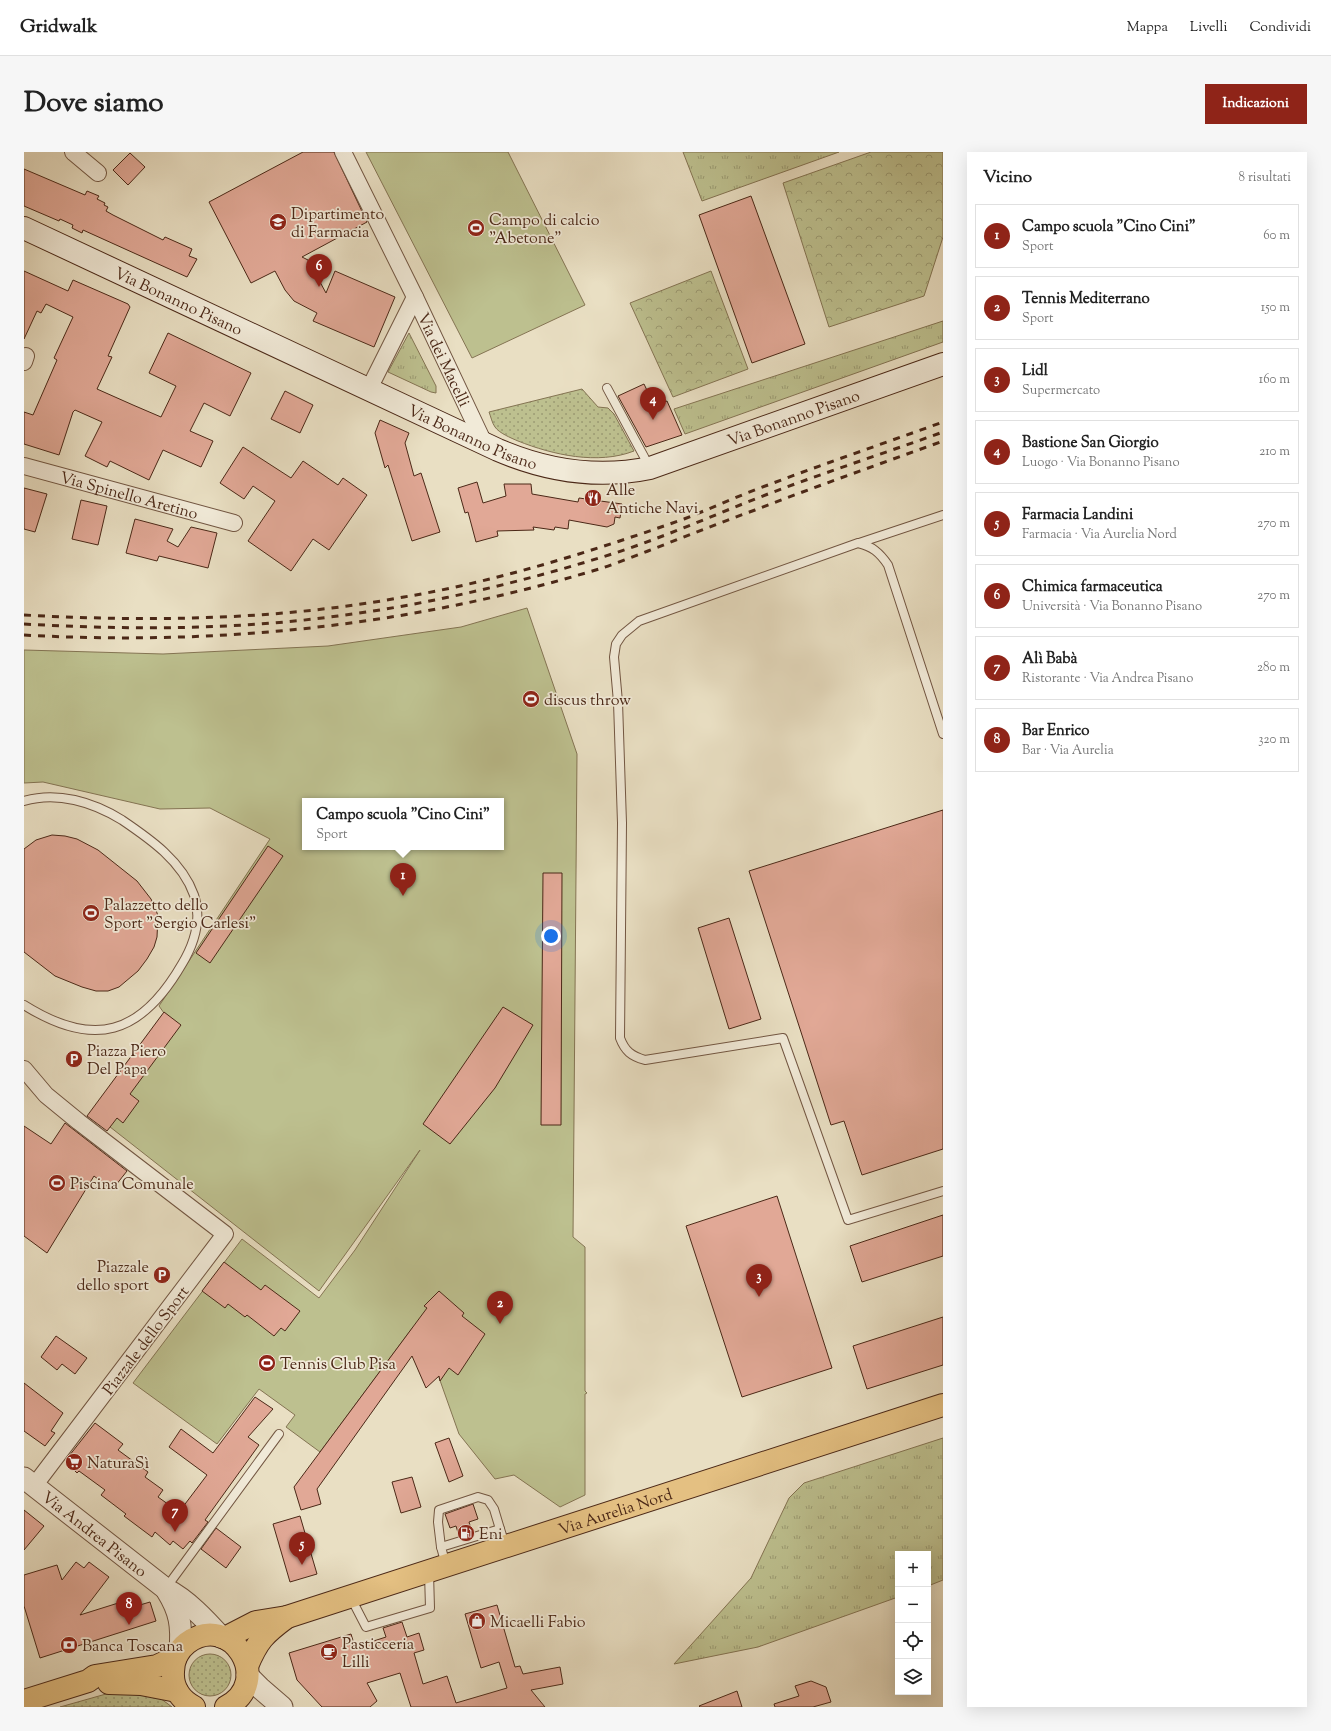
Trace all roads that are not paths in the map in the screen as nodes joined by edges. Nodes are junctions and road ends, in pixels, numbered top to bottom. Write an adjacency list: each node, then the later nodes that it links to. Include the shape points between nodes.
1 (73, 152): 3 (street)
2 (343, 152): 5 (street, Via dei Macelli)
3 (98, 173)
4 (24, 228): 8 (main road, Via Bonanno Pisano)
5 (415, 297): 8 (street, Via dei Macelli); 9 (street, Via dei Macelli)
6 (943, 364): 11 (main road, Via Bonanno Pisano)
7 (607, 388): 11 (lane)
8 (369, 390): 9 (main road, Via Bonanno Pisano)
9 (484, 443): 11 (main road, Via Bonanno Pisano, via 516,457 562,470 619,474)
10 (24, 466): 13 (street, Via Spinello Aretino)
11 (650, 468)
12 (943, 515): 14 (lane)
13 (234, 523)
14 (858, 543): 15 (lane, via 874,549 888,565); 19 (lane, via 639,621 630,627 616,644 614,657 622,822 620,1038 628,1053 645,1060 783,1038 848,1220)
15 (943, 734)
16 (24, 801): 17 (lane, via 48,796 64,797 115,816 155,843 176,865 195,896 197,913 192,943 174,978 153,1004 128,1023 109,1028 82,1028 52,1020)
17 (24, 1005)
18 (24, 1069): 22 (street, Piazzale dello Sport, via 42,1091 79,1122 225,1234)
19 (943, 1191)
20 (943, 1405): 23 (main road, Via Aurelia Nord)
21 (279, 1434): 25 (lane)
22 (29, 1482): 25 (street, Via Andrea Pisano)
23 (503, 1538): 24 (main road, Via Aurelia Nord); 24 (lane, via 494,1509 488,1500 478,1497 439,1510)
24 (439, 1562): 26 (main road, Via Aurelia Nord); 26 (lane, via 430,1608 366,1627)
25 (166, 1589): 28 (street, Via Andrea Pisano, via 196,1612); 29 (street, Via Andrea Pisano, via 180,1618 182,1630)
26 (351, 1597): 27 (main road, Via Aurelia Nord)
27 (287, 1617): 28 (main road, via 256,1622); 30 (main road, via 259,1641)
28 (223, 1638): 29 (main road, via 201,1636 192,1640); 30 (main road, via 241,1651)
29 (178, 1653): 31 (main road, via 157,1666 95,1676); 32 (main road, via 172,1673)
30 (247, 1670): 35 (main road, via 241,1694); 36 (street, via 260,1688)
31 (88, 1681): 32 (main road, via 141,1684); 33 (main road)
32 (177, 1691): 34 (main road)
33 (24, 1701)
34 (194, 1707)
35 (226, 1707)
36 (282, 1707)

